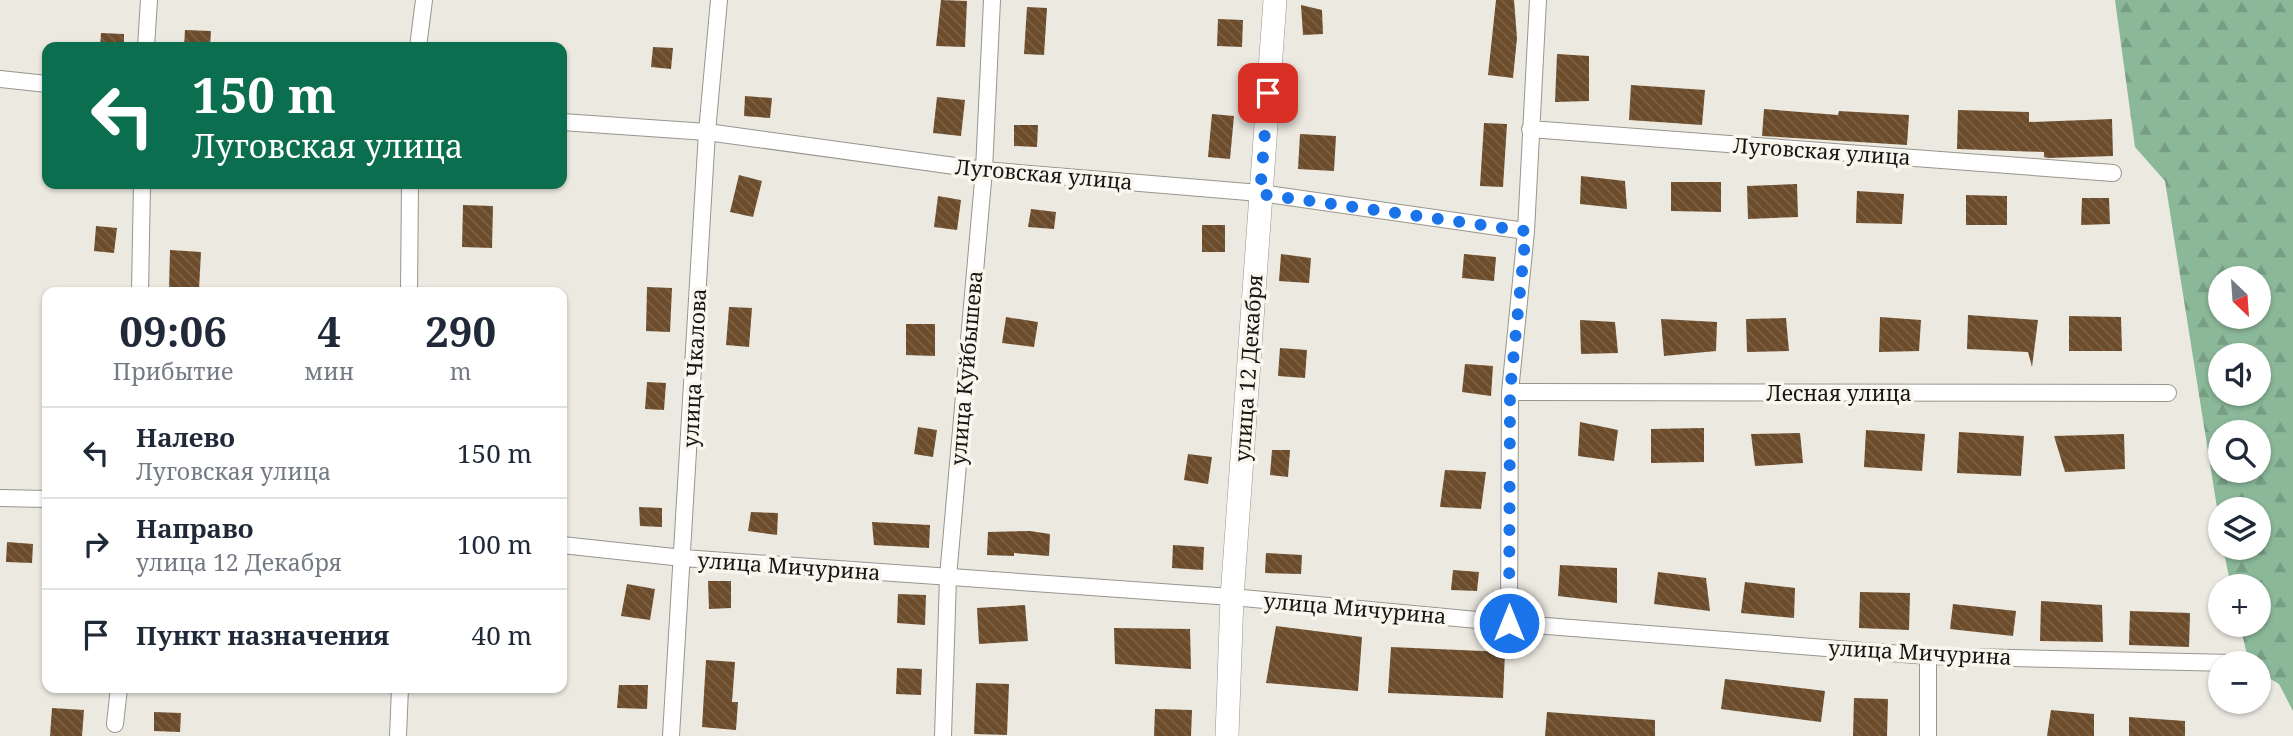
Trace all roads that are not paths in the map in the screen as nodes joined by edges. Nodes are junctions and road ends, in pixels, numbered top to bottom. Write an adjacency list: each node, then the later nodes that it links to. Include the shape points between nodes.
1 (149, 0): 7 (street)
2 (424, 0): 8 (street)
3 (719, 0): 13 (street, улица Чкалова)
4 (992, 0): 14 (street, улица Куйбышева)
5 (1275, 0): 18 (street, улица 12 Декабря)
6 (1538, 0): 12 (street)
7 (146, 42)
8 (419, 42)
9 (0, 79): 10 (street)
10 (42, 83)
11 (567, 122): 13 (street, Луговская улица)
12 (1530, 129): 15 (street, Луговская улица); 19 (street)
13 (707, 132): 14 (street, Луговская улица); 27 (street, улица Чкалова)
14 (984, 170): 18 (street, Луговская улица); 28 (street, улица Куйбышева)
15 (2113, 173)
16 (142, 189): 20 (street)
17 (410, 189): 21 (street)
18 (1260, 194): 19 (street, Луговская улица); 29 (street, улица 12 Декабря)
19 (1526, 231): 22 (street)
20 (140, 287)
21 (409, 287)
22 (1510, 392): 23 (street, Лесная улица); 30 (street)
23 (2168, 393)
24 (0, 498): 25 (street)
25 (42, 499)
26 (567, 546): 27 (street, улица Мичурина)
27 (683, 558): 28 (street, улица Мичурина); 37 (street, улица Чкалова)
28 (948, 577): 29 (street, улица Мичурина); 38 (street, улица Куйбышева)
29 (1232, 597): 30 (street, улица Мичурина); 39 (street, улица 12 Декабря)
30 (1509, 623): 31 (street, улица Мичурина)
31 (1928, 656): 32 (street, улица Мичурина); 40 (street)
32 (2208, 662)
33 (118, 693): 35 (street)
34 (400, 693): 36 (street)
35 (115, 724)
36 (398, 736)
37 (671, 736)
38 (943, 736)
39 (1227, 736)
40 (1928, 736)

